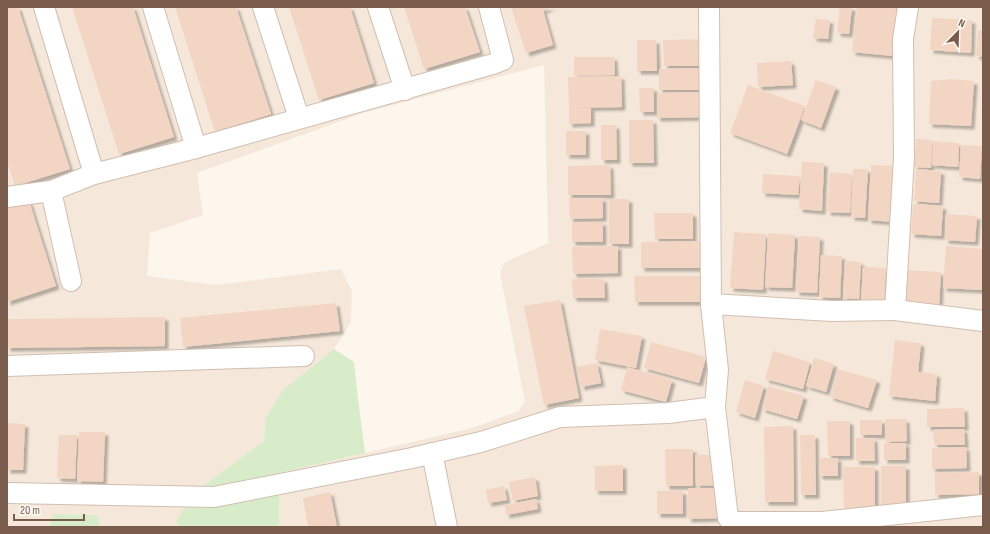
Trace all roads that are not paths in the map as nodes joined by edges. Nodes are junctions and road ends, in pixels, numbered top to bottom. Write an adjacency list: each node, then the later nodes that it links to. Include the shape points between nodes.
1 (44, 7): 11 (street)
2 (153, 7): 10 (street)
3 (263, 7): 9 (street)
4 (378, 7): 8 (street)
5 (489, 7): 8 (street, via 503,60)
6 (709, 7): 15 (street)
7 (908, 7): 16 (street, via 903,39 904,157)
8 (405, 90): 9 (street)
9 (299, 118): 10 (street)
10 (196, 148): 11 (street)
11 (94, 174): 12 (street)
12 (51, 191): 13 (street); 14 (street)
13 (7, 197)
14 (71, 281)
15 (711, 304): 16 (street, via 832,311); 20 (street, via 718,370)
16 (895, 310): 17 (street)
17 (983, 321)
18 (304, 356): 19 (street)
19 (7, 366)
20 (715, 407): 21 (street, via 668,413 560,417 481,442); 23 (street, via 728,518 732,522 822,522)
21 (432, 453): 22 (street, via 214,497); 24 (street)
22 (7, 493)
23 (983, 505)
24 (447, 527)

